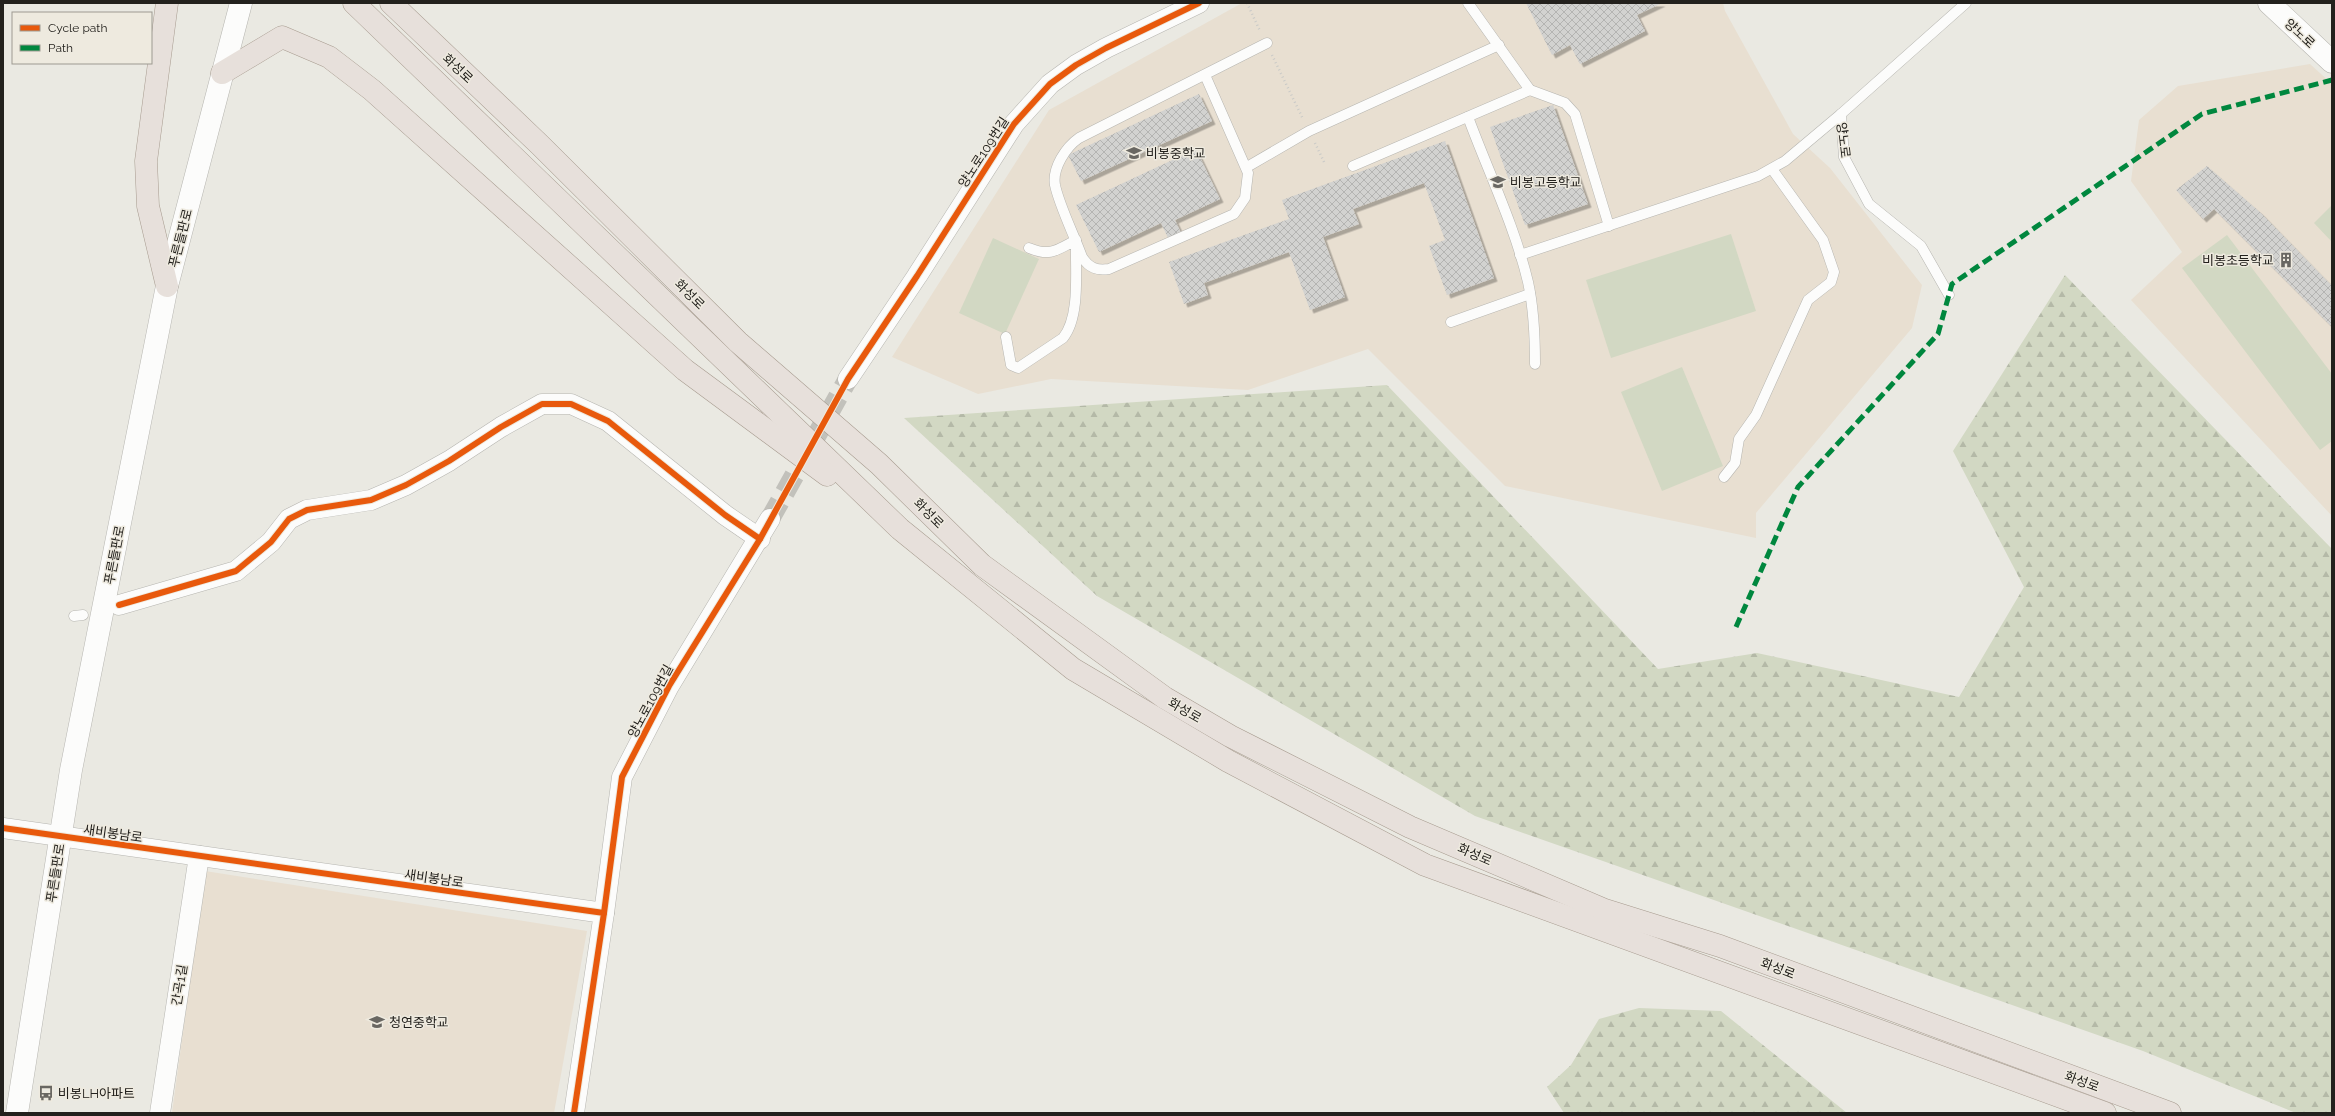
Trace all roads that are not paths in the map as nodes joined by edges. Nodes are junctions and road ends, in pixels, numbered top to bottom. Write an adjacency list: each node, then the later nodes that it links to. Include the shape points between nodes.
1 (167, 3): 24 (main road, via 146,161 148,206)
2 (241, 3): 12 (main road, 푸른들판로)
3 (354, 3): 33 (main road, 화성로)
4 (391, 3): 44 (main road, 화성로, via 540,145 738,342 879,464 982,565 1165,698 1230,736 1410,827 1605,910 1720,946)
5 (1199, 3): 30 (street, 양노로109번길, via 1076,65 1032,101 1014,124)
6 (1468, 3): 10 (lane)
7 (1966, 3): 15 (lane, 양노로)
8 (2269, 3): 11 (main road, 양노로)
9 (1266, 44): 13 (lane)
10 (1499, 45): 14 (lane); 18 (lane, via 1309,130)
11 (2332, 62)
12 (222, 73): 24 (main road, 푸른들판로); 33 (main road, via 282,37 329,57 372,90 685,370)
13 (1205, 75): 18 (lane); 21 (lane, via 1079,138 1066,150 1060,161 1055,185)
14 (1530, 90): 16 (lane); 20 (lane, via 1565,103 1575,114)
15 (1841, 114): 19 (lane); 26 (lane, 양노로, via 1844,157 1869,204 1921,246)
16 (1468, 117): 17 (lane); 23 (lane)
17 (1353, 166)
18 (1247, 168): 21 (lane, via 1248,184 1245,198 1234,214 1109,269 1096,270 1085,263)
19 (1772, 170): 20 (lane); 31 (lane, via 1823,240 1834,272 1831,282 1808,300 1756,415 1740,439 1735,463)
20 (1609, 226): 23 (lane)
21 (1076, 240): 22 (lane, via 1050,253 1040,253); 28 (lane, via 1074,315 1067,332 1057,343 1018,368 1011,365)
22 (1029, 248)
23 (1520, 255): 25 (lane)
24 (167, 286): 37 (main road, 푸른들판로, via 72,762)
25 (1530, 294): 27 (lane); 29 (lane)
26 (1949, 295)
27 (1451, 322)
28 (1006, 337)
29 (1535, 364)
30 (848, 379)
31 (1724, 477)
32 (770, 519): 34 (street, 양노로109번길)
33 (900, 529): 43 (main road, 화성로, via 1073,669 1228,760 1425,864)
34 (760, 539): 35 (street, via 725,515 608,420 570,404 542,404 406,485 371,500 307,510 289,519 271,542 236,570); 39 (street, 양노로109번길, via 669,686 622,777)
35 (119, 605)
36 (3, 828): 37 (street, 새비봉남로)
37 (60, 837): 38 (street, 새비봉남로); 40 (main road, 푸른들판로)
38 (199, 856): 39 (street, 새비봉남로); 41 (street, 간곡1길)
39 (604, 913): 42 (street)
40 (17, 1113)
41 (160, 1113)
42 (574, 1113)
43 (2105, 1113)
44 (2170, 1113)

